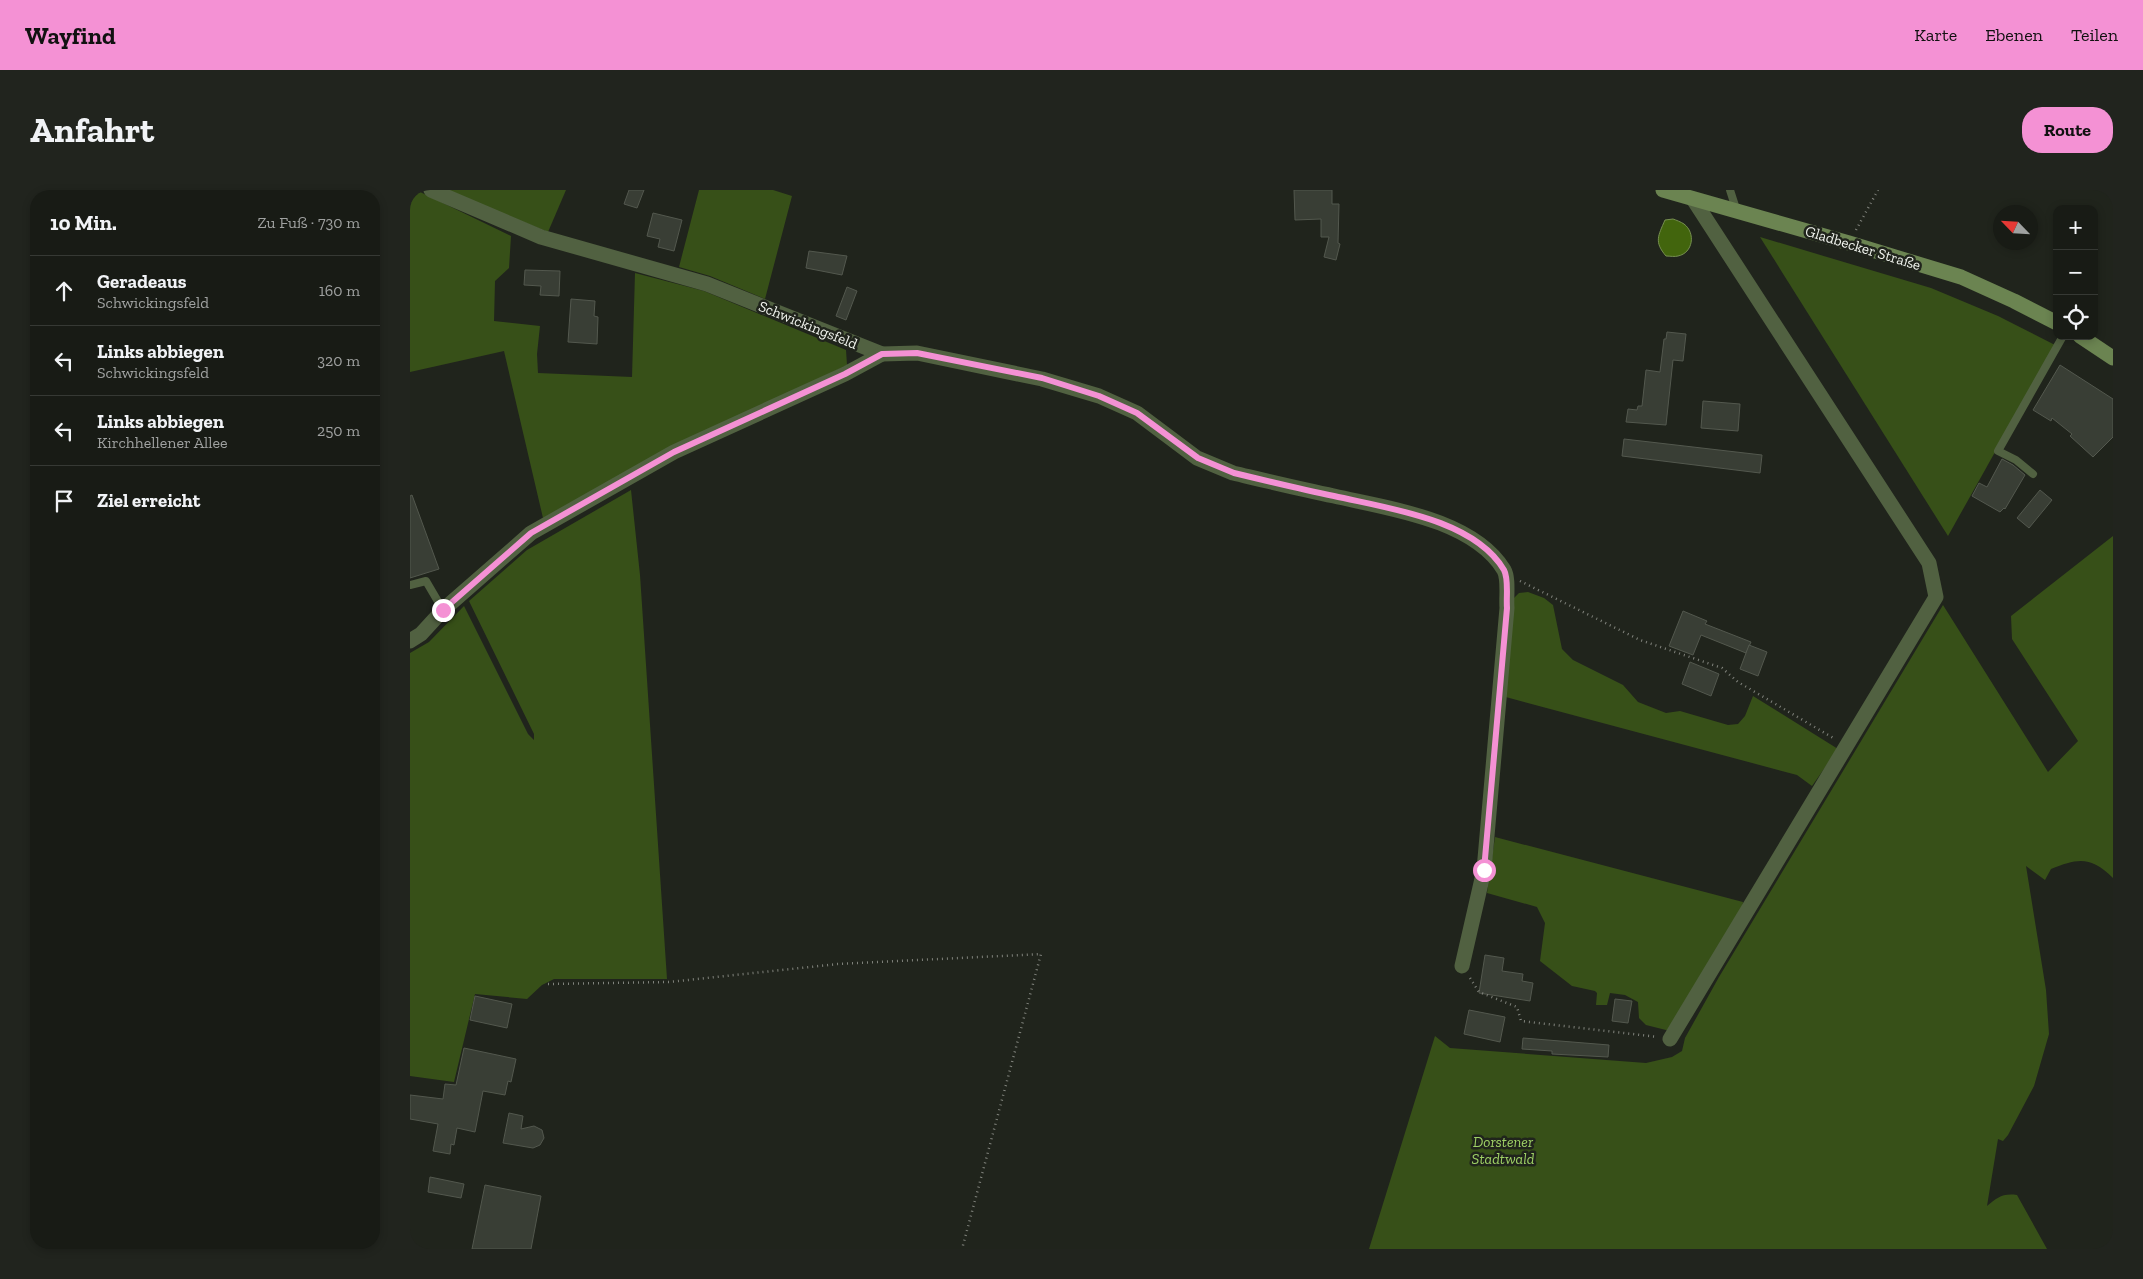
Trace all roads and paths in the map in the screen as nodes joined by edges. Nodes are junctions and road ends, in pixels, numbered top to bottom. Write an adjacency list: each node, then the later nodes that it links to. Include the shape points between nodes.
1 (431, 190): 11 (street, Schwickingsfeld, via 541,238 707,284)
2 (1662, 190): 5 (main road, Gladbecker Straße)
3 (1730, 190): 6 (lane)
4 (1878, 190): 7 (path)
5 (1693, 199): 6 (main road, Gladbecker Straße); 18 (street, via 1929,563 1936,597)
6 (1738, 212): 7 (main road, Gladbecker Straße)
7 (1849, 243): 8 (main road, Gladbecker Straße, via 1961,278)
8 (2053, 321)
9 (2061, 340): 13 (lane, via 1998,451)
10 (2086, 340): 12 (main road)
11 (882, 354): 14 (street, Schwickingsfeld, via 917,353 1042,378 1099,396 1137,413 1214,466 1409,513 1445,526 1475,541 1493,556); 16 (street, via 674,452 531,533)
12 (2113, 358)
13 (2033, 474)
14 (1505, 572): 18 (path, via 1640,640 1722,668 1738,682); 19 (street, via 1507,608 1484,870)
15 (410, 585): 16 (lane, via 426,581)
16 (443, 610): 17 (street)
17 (410, 641)
18 (1848, 745): 21 (street)
19 (1462, 966): 21 (path, via 1479,992 1516,1007 1521,1021)
20 (548, 984): 22 (path, via 669,982 838,964 1041,954)
21 (1670, 1039)
22 (962, 1249)

